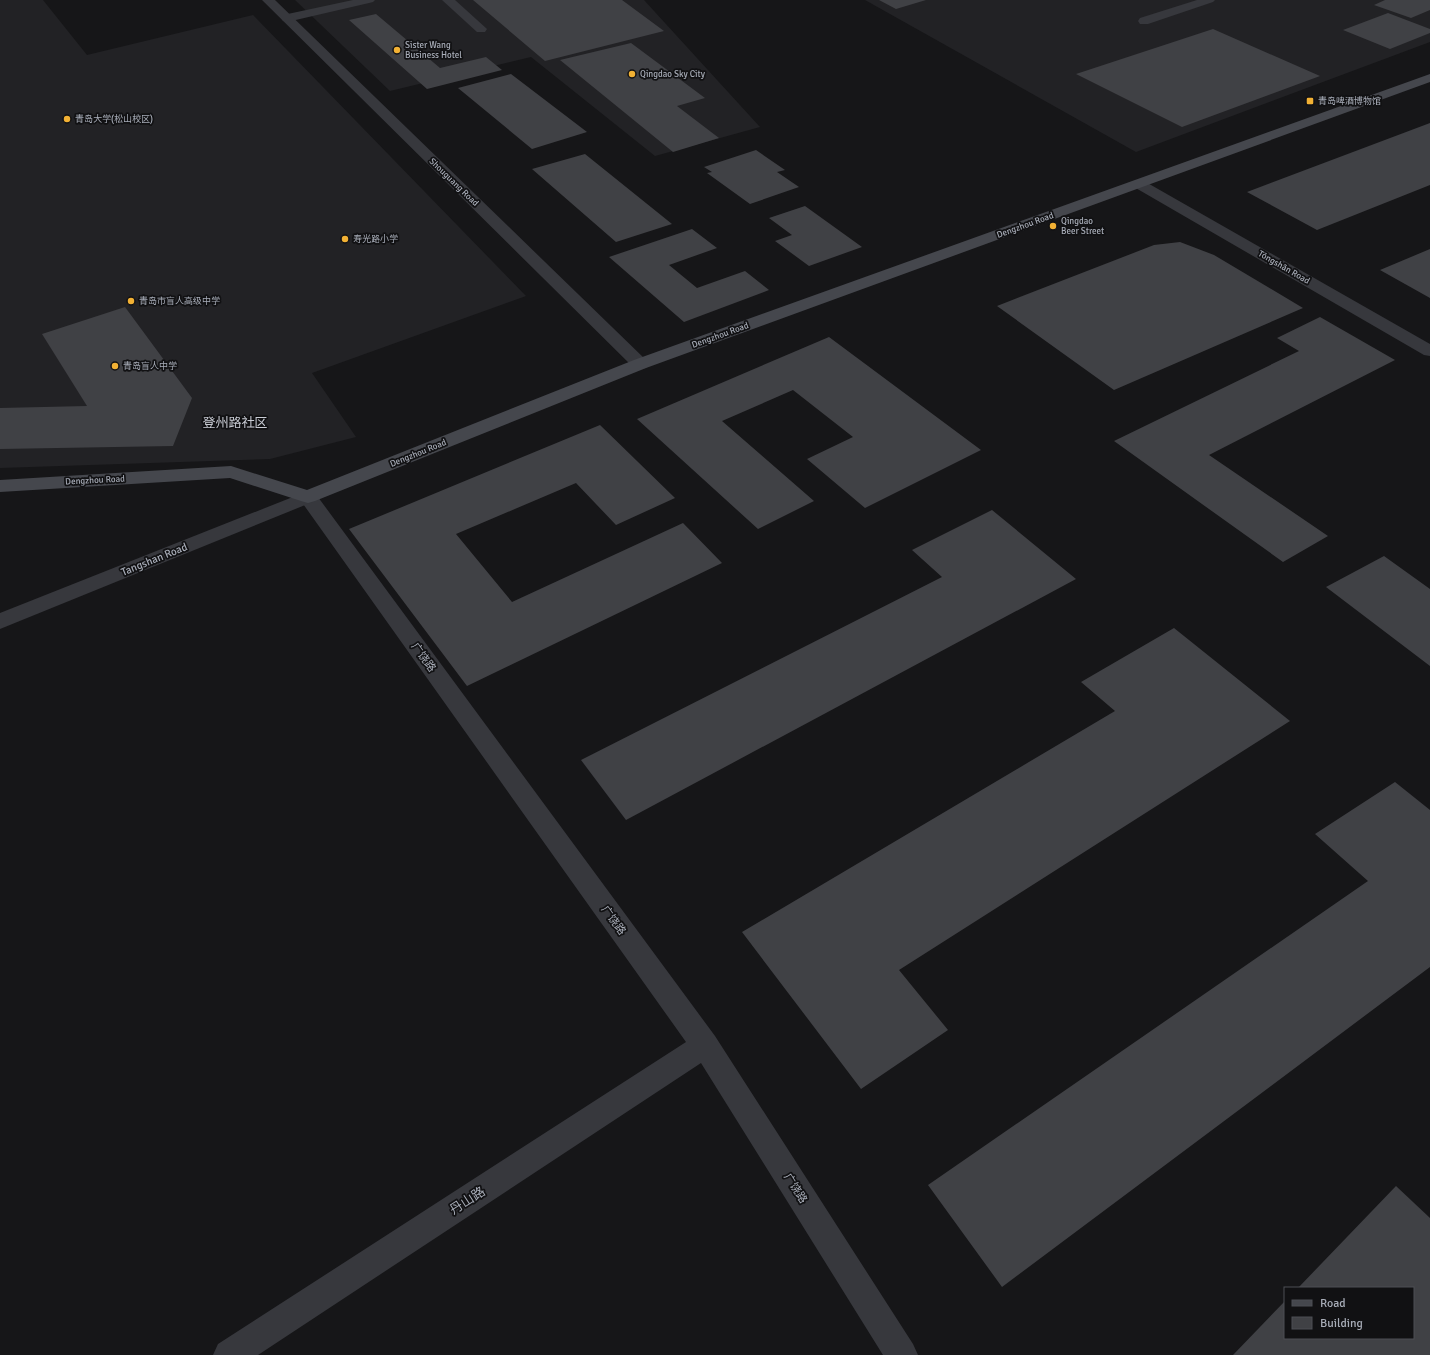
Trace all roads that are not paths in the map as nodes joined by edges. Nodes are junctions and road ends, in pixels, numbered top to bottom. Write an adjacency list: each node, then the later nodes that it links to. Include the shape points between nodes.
1 (268, 0): 5 (street, Shouguang Road)
2 (368, 0): 5 (street)
3 (448, 0): 7 (street)
4 (1208, 0): 6 (street)
5 (287, 18): 11 (street, Shouguang Road)
6 (1144, 21)
7 (481, 28)
8 (1430, 78): 9 (main road, Dengzhou Road)
9 (1139, 184): 10 (street, Tōngshān Road); 11 (main road, Dengzhou Road)
10 (1430, 351)
11 (640, 364): 13 (main road, Dengzhou Road)
12 (0, 486): 13 (main road, Dengzhou Road, via 231,472)
13 (308, 497): 14 (street, Tangshan Road); 15 (street, 广饶路)
14 (0, 621)
15 (705, 1045): 16 (street, 丹山路); 17 (street, 广饶路)
16 (228, 1355)
17 (902, 1355)

